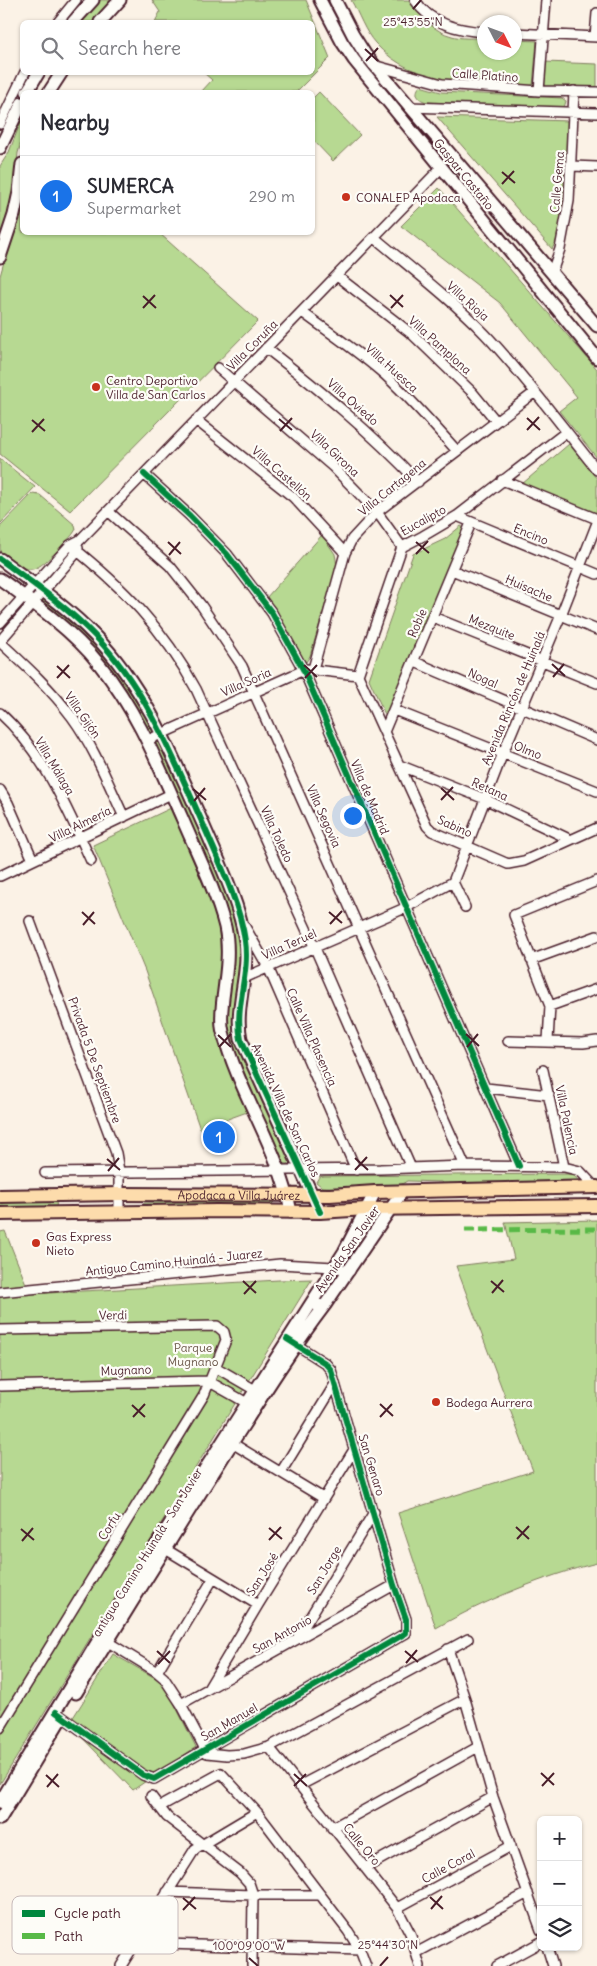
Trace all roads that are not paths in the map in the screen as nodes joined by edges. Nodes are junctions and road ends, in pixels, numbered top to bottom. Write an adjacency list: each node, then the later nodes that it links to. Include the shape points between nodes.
1 (76, 0): 9 (street)
2 (93, 0): 10 (main road)
3 (120, 0): 11 (main road)
4 (320, 0): 32 (main road, Gaspar Castaño, via 354,60)
5 (336, 0): 16 (main road, Gaspar Castaño, via 353,35)
6 (415, 0): 12 (street, via 436,21 454,28)
7 (546, 0): 14 (street)
8 (597, 13): 15 (street)
9 (60, 20)
10 (75, 20)
11 (102, 20)
12 (477, 31)
13 (522, 34): 14 (street)
14 (542, 35): 15 (street); 22 (street)
15 (596, 37)
16 (373, 65): 22 (street, Calle Platino, via 442,84); 26 (main road, Gaspar Castaño)
17 (24, 75): 29 (street)
18 (37, 75): 20 (main road)
19 (60, 75): 21 (main road)
20 (28, 90)
21 (50, 90)
22 (538, 91): 23 (street, Calle Platino)
23 (574, 91): 24 (street, Calle Platino); 27 (street, Calle Gema)
24 (597, 92)
25 (20, 107): 30 (main road)
26 (409, 107): 27 (street); 37 (main road, Gaspar Castaño)
27 (572, 111): 28 (street); 31 (street, Calle Gema)
28 (597, 113)
29 (0, 124)
30 (0, 148)
31 (572, 166): 33 (street); 37 (street, Calle Gema, via 565,226)
32 (442, 167): 35 (street, Villa Coruña); 42 (main road, Gaspar Castaño)
33 (597, 167)
34 (20, 177): 36 (main road, via 14,215)
35 (375, 238): 38 (street, Villa Coruña); 45 (street, Villa Rioja, via 465,314 510,360)
36 (1, 254)
37 (552, 272): 40 (main road, Gaspar Castaño)
38 (337, 276): 39 (street, Villa Coruña); 47 (street, Villa Pamplona, via 414,335 474,393)
39 (302, 312): 41 (street, Villa Coruña); 49 (street, Villa Huesca, via 385,376)
40 (597, 326)
41 (266, 348): 44 (street, Villa Coruña); 53 (street, Villa Oviedo, via 339,406)
42 (597, 358)
43 (218, 368): 44 (street, Villa Girona)
44 (233, 382): 46 (street, Villa Coruña); 55 (street, Villa Girona, via 333,467)
45 (535, 392): 47 (street, Villa Cartagena); 48 (street, Villa Rioja)
46 (196, 420): 51 (street, Villa Coruña); 64 (street, Villa Castellón, via 294,497)
47 (496, 421): 49 (street, Villa Cartagena)
48 (566, 432): 50 (street, Villa Rioja); 52 (street, Eucalipto)
49 (457, 452): 53 (street, Villa Cartagena)
50 (597, 470)
51 (144, 474): 54 (street, Villa Coruña); 79 (street, Villa de Madrid, via 227,554 272,613)
52 (502, 480): 56 (street, Eucalipto); 57 (street)
53 (418, 482): 55 (street, Villa Cartagena)
54 (108, 511): 60 (street, Villa Coruña); 82 (street, Villa Segovia, via 157,553 181,580 222,634)
55 (377, 512): 62 (street, Villa Girona); 64 (street, Villa Cartagena, via 352,539)
56 (456, 516): 58 (street, Encino); 62 (street, Eucalipto)
57 (597, 519)
58 (472, 523): 66 (street, Encino); 67 (street, Roble)
59 (597, 523): 66 (street, Avenida Rincón de Huinalá)
60 (80, 540): 61 (street, Villa Coruña); 63 (street)
61 (70, 545): 63 (street, Villa Toledo); 70 (street, Villa Coruña)
62 (402, 546): 80 (street, Eucalipto)
63 (78, 551): 70 (street, Villa Coruña); 85 (street, Villa Toledo, via 109,577 158,628 181,661)
64 (345, 553): 79 (street, Villa Cartagena)
65 (0, 559): 70 (main road, Avenida Villa de San Carlos)
66 (579, 567): 68 (street, Encino); 72 (street, Avenida Rincón de Huinalá)
67 (452, 570): 72 (street, Huisache); 73 (street, Roble)
68 (597, 574)
69 (0, 579): 71 (main road)
70 (38, 587): 71 (street, Villa Coruña); 88 (main road, Avenida Villa de San Carlos, via 94,634 118,661)
71 (27, 599): 74 (street, Villa Coruña); 76 (street, Villa Coruña); 89 (main road, via 99,664 124,697)
72 (561, 615): 75 (street, Huisache); 77 (street, Avenida Rincón de Huinalá)
73 (433, 617): 77 (street, Mezquite); 78 (street, Roble)
74 (0, 623)
75 (597, 630)
76 (0, 642): 97 (street, Villa Gijón, via 45,684 73,718)
77 (543, 661): 81 (street, Mezquite); 83 (street, Avenida Rincón de Huinalá)
78 (415, 662): 83 (street, Nogal); 84 (street, Roble)
79 (308, 669): 80 (street); 82 (street, Villa Soria); 108 (street, Villa de Madrid)
80 (358, 675): 87 (street)
81 (597, 683)
82 (255, 691): 85 (street, Villa Soria); 112 (street, Villa Segovia)
83 (522, 709): 90 (street, Nogal); 91 (street, Avenida Rincón de Huinalá)
84 (394, 710): 87 (street, Roble); 91 (street, Olmo)
85 (208, 712): 88 (street, Villa Soria); 114 (street, Villa Toledo)
86 (0, 713): 99 (street, Villa Málaga, via 29,745 48,773)
87 (384, 732): 92 (street, Sabino)
88 (162, 733): 89 (street, Villa Soria); 109 (main road, Avenida Villa de San Carlos)
89 (148, 740): 95 (main road)
90 (597, 740)
91 (503, 753): 94 (street, Olmo); 96 (street, Avenida Rincón de Huinalá)
92 (399, 765): 96 (street, Retana); 101 (street, Sabino, via 429,828)
93 (0, 790): 102 (street)
94 (597, 791)
95 (171, 794): 97 (street, Villa Almería); 111 (main road)
96 (485, 799): 100 (street, Retana); 101 (street, Avenida Rincón de Huinalá)
97 (124, 817): 99 (street, Villa Almería)
98 (597, 828): 100 (street, Sabino)
99 (80, 838): 102 (street, Villa Almería); 103 (street, Villa Málaga)
100 (569, 839): 101 (street, Sabino, via 508,864)
101 (467, 845): 105 (street, Avenida Rincón de Huinalá)
102 (33, 860): 104 (street, Villa Almería)
103 (91, 861)
104 (0, 876)
105 (453, 882): 107 (street); 108 (street, Villa Teruel)
106 (597, 882): 115 (street, via 515,913)
107 (465, 907)
108 (406, 908): 112 (street, Villa Teruel); 126 (street, Villa de Madrid)
109 (240, 917): 111 (main road); 116 (street, Calle Villa Plasencia); 117 (main road, Avenida Villa de San Carlos, via 246,947)
110 (30, 921): 134 (street, Privada 5 De Septiembre)
111 (223, 923): 124 (main road, via 228,954 221,1023)
112 (359, 927): 114 (street, Villa Teruel); 128 (street, Villa Segovia)
113 (597, 936): 115 (street)
114 (314, 946): 116 (street, Villa Teruel); 131 (street, Villa Toledo)
115 (532, 960): 119 (street)
116 (268, 967): 117 (street, Villa Teruel); 133 (street, Calle Villa Plasencia)
117 (244, 978): 123 (main road, Avenida Villa de San Carlos, via 239,1028)
118 (597, 989): 119 (street)
119 (550, 1006): 121 (street)
120 (508, 1041): 121 (street)
121 (548, 1041): 122 (street)
122 (597, 1041)
123 (246, 1051): 124 (main road); 132 (main road, Avenida Villa de San Carlos)
124 (231, 1057): 135 (main road)
125 (543, 1070): 127 (street, Villa Palencia)
126 (486, 1088): 127 (street); 129 (street, Villa de Madrid)
127 (549, 1095): 130 (street, Villa Palencia)
128 (465, 1166): 129 (street); 131 (street)
129 (519, 1166): 130 (street)
130 (564, 1167): 137 (street, Villa Palencia, via 580,1171)
131 (411, 1168): 133 (street)
132 (302, 1170): 133 (street); 135 (street); 142 (main road, Avenida Villa de San Carlos)
133 (356, 1170)
134 (120, 1171): 135 (street); 136 (street); 140 (street, Privada 5 De Septiembre)
135 (280, 1171): 141 (main road)
136 (45, 1173)
137 (596, 1187): 139 (main road, Apodaca a Villa Juárez)
138 (375, 1192): 139 (main road, Apodaca a Villa Juárez); 142 (main road, Apodaca a Villa Juárez); 145 (main road)
139 (402, 1192): 146 (main road, Avenida San Javier)
140 (120, 1194): 141 (main road, Apodaca a Villa Juárez); 143 (main road, Apodaca a Villa Juárez); 147 (street, Privada 5 De Septiembre)
141 (287, 1194): 142 (main road, Apodaca a Villa Juárez); 148 (main road)
142 (313, 1195): 149 (main road, Avenida Villa de San Carlos)
143 (0, 1196)
144 (597, 1206): 146 (main road, Apodaca a Villa Juárez)
145 (366, 1209): 146 (main road, Apodaca a Villa Juárez); 149 (main road, Apodaca a Villa Juárez); 151 (main road)
146 (392, 1209): 152 (main road, Avenida San Javier)
147 (119, 1212): 148 (main road, Apodaca a Villa Juárez); 150 (main road, Apodaca a Villa Juárez)
148 (291, 1212): 149 (main road, Apodaca a Villa Juárez)
149 (320, 1212)
150 (0, 1214)
151 (334, 1267): 152 (street, Antiguo Camino Huinalá - Juarez); 153 (street, Antiguo Camino Huinalá - Juarez, via 272,1265); 155 (main road)
152 (350, 1271): 154 (main road, Avenida San Javier)
153 (0, 1292)
154 (325, 1305): 155 (main road, Avenida San Javier); 158 (main road)
155 (306, 1308): 158 (main road)
156 (0, 1330): 157 (street, Verdi, via 217,1326)
157 (224, 1332): 159 (street, Corfu, via 226,1340)
158 (291, 1342): 161 (street, San Genaro, via 329,1366); 163 (main road); 165 (main road)
159 (217, 1368): 160 (street, Corfu); 163 (street)
160 (210, 1382): 162 (street, Mugnano); 164 (street); 184 (street, Corfu)
161 (335, 1384): 166 (street, San Genaro); 167 (street)
162 (0, 1386)
163 (255, 1390): 164 (main road)
164 (247, 1403): 165 (main road)
165 (228, 1441): 167 (street); 170 (main road)
166 (355, 1448): 168 (street, San José); 169 (street, San Genaro)
167 (281, 1472): 168 (street)
168 (323, 1498): 173 (street, San José)
169 (374, 1512): 172 (street, San Genaro); 177 (street, San Jorge)
170 (161, 1546): 171 (street); 176 (main road)
171 (213, 1578): 173 (street); 179 (street)
172 (394, 1585): 174 (street, San Genaro); 177 (street, San Antonio)
173 (258, 1605): 180 (street, San José)
174 (406, 1619): 187 (street, San Manuel, via 408,1630 404,1635)
175 (468, 1639): 178 (street)
176 (104, 1640): 179 (street); 183 (main road)
177 (295, 1640): 180 (street, San Antonio)
178 (448, 1649): 181 (street); 185 (street)
179 (157, 1672): 182 (street)
180 (208, 1689): 182 (street, San Antonio)
181 (465, 1699): 186 (street); 188 (street)
182 (181, 1704): 187 (street)
183 (59, 1714): 187 (street, San Manuel, via 143,1775 154,1779); 191 (main road); 194 (main road)
184 (0, 1728)
185 (269, 1747): 187 (street, via 227,1755 212,1754); 188 (street, Calle Oro)
186 (478, 1747): 190 (street); 195 (street)
187 (204, 1749)
188 (299, 1786): 195 (street, Calle Oro)
189 (151, 1796): 192 (street)
190 (493, 1797): 197 (street); 198 (street)
191 (0, 1802)
192 (159, 1806): 193 (street, via 222,1773); 196 (street, via 167,1817)
193 (256, 1812): 196 (street); 202 (street)
194 (0, 1819)
195 (332, 1828): 198 (street, Calle Oro)
196 (201, 1844): 199 (street, via 191,1854); 201 (street, via 245,1879)
197 (511, 1846): 200 (street); 204 (street, Calle Coral)
198 (366, 1868): 204 (street, Calle Oro)
199 (168, 1892): 201 (street); 203 (street)
200 (528, 1893): 205 (street); 211 (street)
201 (254, 1895): 202 (street); 208 (street)
202 (319, 1895): 209 (street)
203 (165, 1896)
204 (397, 1908): 211 (street, Calle Oro)
205 (537, 1919)
206 (178, 1944): 208 (street)
207 (537, 1944): 217 (street)
208 (252, 1946): 209 (street); 214 (street)
209 (360, 1950): 215 (street)
210 (548, 1951): 218 (street)
211 (416, 1953): 216 (street, Calle Oro)
212 (128, 1954): 213 (street)
213 (121, 1966)
214 (252, 1966)
215 (366, 1966)
216 (420, 1966)
217 (497, 1966)
218 (553, 1966)

